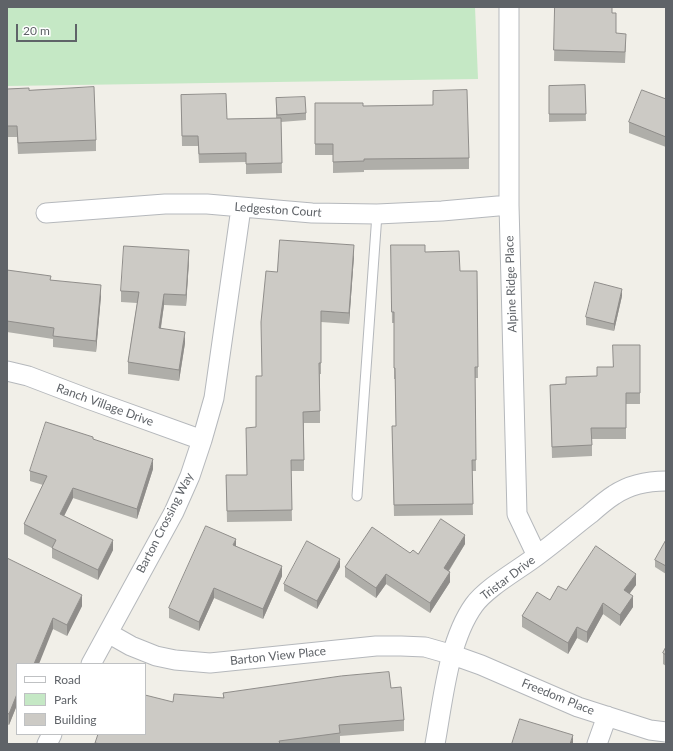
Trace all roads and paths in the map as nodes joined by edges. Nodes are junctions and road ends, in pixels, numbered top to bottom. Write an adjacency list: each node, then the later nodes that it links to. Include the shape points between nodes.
1 (509, 7): 2 (street, Alpine Ridge Place)
2 (509, 205): 5 (street, Ledgeston Court); 10 (street, Alpine Ridge Place, via 518,514)
3 (241, 208): 4 (street, Ledgeston Court, via 207,204 165,204); 5 (street, Ledgeston Court); 7 (street, Barton Crossing Way, via 214,398)
4 (46, 213)
5 (377, 214): 9 (lane)
6 (7, 371): 7 (street, Ranch Village Drive, via 28,376)
7 (202, 440): 11 (street, Barton Crossing Way, via 174,512)
8 (666, 481): 10 (street, Tristar Drive, via 635,485 614,494)
9 (357, 496)
10 (538, 556): 12 (street, Tristar Drive, via 492,588 474,605 462,627)
11 (108, 633): 12 (street, Barton View Place, via 156,656 210,663 376,646 425,647); 13 (street, Barton Crossing Way)
12 (453, 655): 14 (street, Freedom Place, via 578,707); 18 (street, Tristar Drive)
13 (92, 663)
14 (607, 716): 15 (street, Freedom Place, via 650,730); 19 (street)
15 (666, 732)
16 (52, 735): 17 (street)
17 (47, 744)
18 (435, 744)
19 (597, 744)

